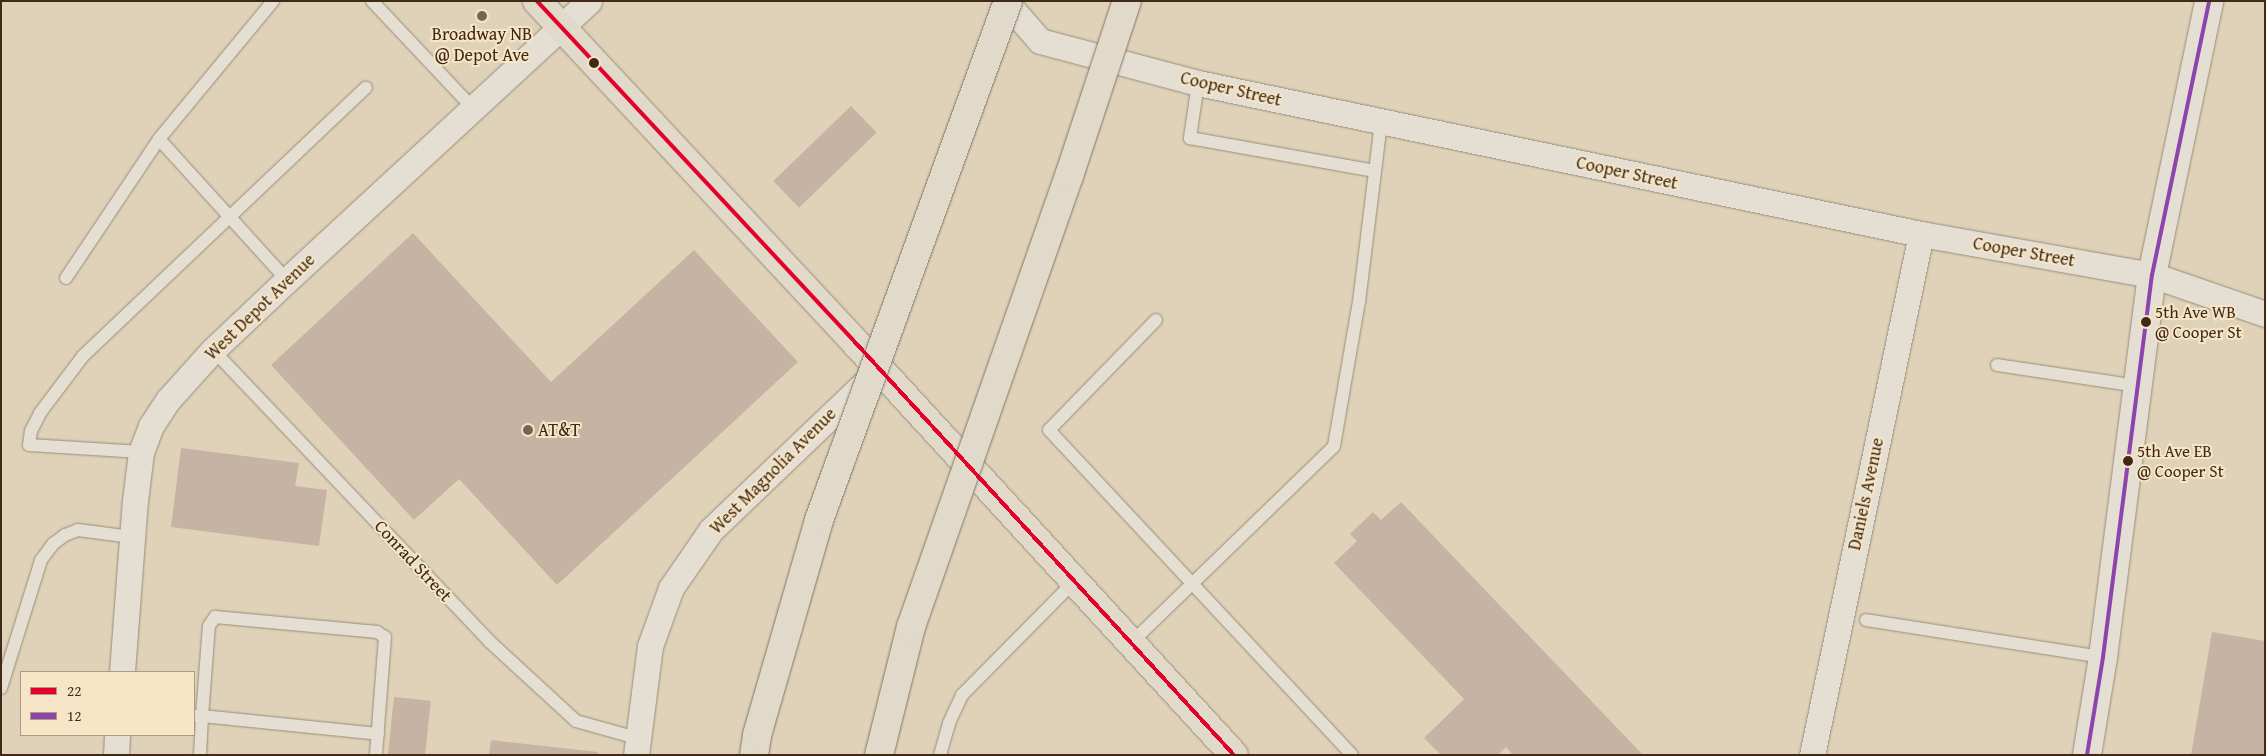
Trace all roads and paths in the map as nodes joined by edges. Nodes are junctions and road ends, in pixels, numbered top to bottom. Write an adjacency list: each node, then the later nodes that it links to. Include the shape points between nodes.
1 (274, 1): 13 (lane)
2 (372, 1): 11 (lane)
3 (537, 1): 8 (main road)
4 (589, 1): 8 (street)
5 (1006, 1): 9 (street, Cooper Street, via 1040,41); 42 (main road, bridge, via 819,520)
6 (1127, 1): 43 (main road, bridge, via 911,627)
7 (2209, 1): 17 (street)
8 (560, 27): 11 (street, West Depot Avenue); 24 (main road)
9 (1198, 83): 12 (street, Cooper Street); 14 (lane, via 1190,138)
10 (366, 88): 15 (lane)
11 (473, 108): 19 (street, West Depot Avenue)
12 (1381, 122): 14 (lane); 16 (street, Cooper Street)
13 (159, 139): 15 (lane); 18 (lane)
14 (1375, 171): 29 (lane, via 1359,302 1334,446)
15 (230, 216): 19 (lane); 26 (lane, via 83,356 40,413 31,431 29,445)
16 (1921, 234): 17 (street, Cooper Street); 47 (street, Daniels Avenue)
17 (2152, 275): 20 (street, Cooper Street); 25 (street)
18 (66, 278)
19 (287, 280): 22 (street, West Depot Avenue)
20 (2265, 314)
21 (1156, 320): 29 (lane, via 1049,430)
22 (213, 350): 26 (street, West Depot Avenue, via 168,400 151,426); 38 (lane, Conrad Street, via 489,641 576,720)
23 (1997, 365): 25 (lane)
24 (879, 368): 28 (main road); 38 (street, West Magnolia Avenue, via 711,530 671,588 650,646)
25 (2138, 386): 32 (street)
26 (141, 452): 27 (street, West Depot Avenue)
27 (132, 537): 33 (street, West Depot Avenue); 34 (lane, via 78,530 53,544 42,560)
28 (1075, 581): 31 (main road); 44 (lane, via 962,695 949,723)
29 (1192, 585): 31 (lane); 46 (lane)
30 (1866, 620): 32 (lane)
31 (1132, 642): 45 (main road)
32 (2103, 657): 48 (street)
33 (122, 671)
34 (1, 688)
35 (198, 716): 36 (lane); 36 (lane, via 209,626 215,617 367,631 385,637); 40 (lane)
36 (378, 734): 41 (lane)
37 (117, 736): 39 (street)
38 (636, 747)
39 (116, 755)
40 (200, 755)
41 (376, 755)
42 (754, 755)
43 (879, 755)
44 (940, 755)
45 (1234, 755)
46 (1352, 755)
47 (1812, 755)
48 (2087, 755)

